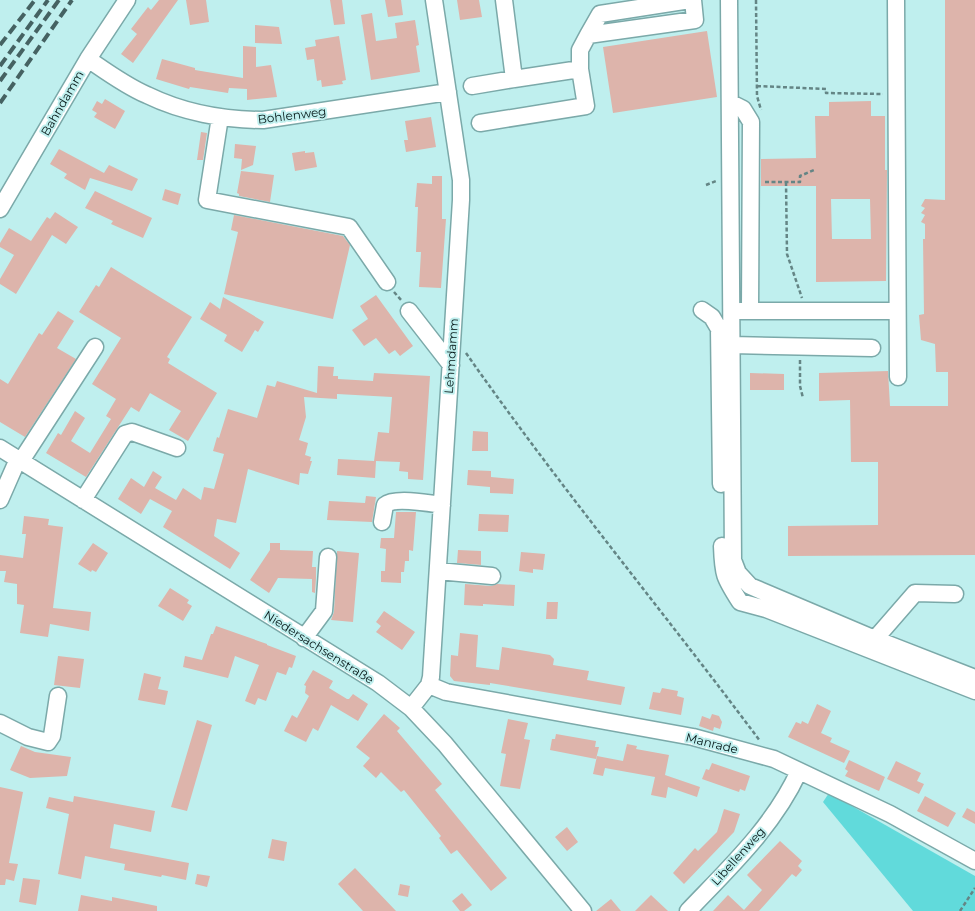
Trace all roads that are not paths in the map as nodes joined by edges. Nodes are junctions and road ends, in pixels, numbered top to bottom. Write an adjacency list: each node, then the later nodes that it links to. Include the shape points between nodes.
1 (127, 0): 7 (street, Bahndamm)
2 (434, 0): 11 (street, Lehmdamm)
3 (504, 0): 9 (street)
4 (692, 0): 8 (street, via 695,20 588,35 580,50)
5 (729, 0): 12 (street)
6 (896, 0): 20 (street)
7 (88, 59): 13 (street, Bohlenweg, via 146,95 167,104); 15 (street, Bahndamm)
8 (580, 69): 9 (street); 14 (street, via 586,106)
9 (514, 79): 10 (street)
10 (472, 86)
11 (448, 92): 13 (street, Bohlenweg, via 263,120); 25 (street, Lehmdamm, via 461,180)
12 (731, 103): 19 (street, via 743,109 751,122); 21 (street)
13 (220, 117): 16 (street, via 207,200 349,227)
14 (480, 123)
15 (0, 208)
16 (387, 282)
17 (702, 310): 42 (street, via 712,317 718,329 723,571 740,602 766,609)
18 (410, 311): 25 (street)
19 (750, 311): 20 (street); 21 (street)
20 (897, 311): 26 (street)
21 (732, 312): 22 (street)
22 (732, 346): 24 (street); 39 (street, via 733,560 738,573 750,586)
23 (95, 347): 29 (street)
24 (872, 348)
25 (450, 365): 32 (street, Lehmdamm)
26 (898, 377)
27 (0, 448): 29 (street, Niedersachsenstraße)
28 (177, 448): 31 (street, via 132,432 125,434)
29 (20, 460): 30 (street); 31 (street, Niedersachsenstraße)
30 (0, 500)
31 (83, 500): 38 (street, Niedersachsenstraße)
32 (442, 505): 33 (street, via 389,502 385,505); 35 (street, Lehmdamm)
33 (382, 522)
34 (328, 557): 38 (street, via 324,611)
35 (438, 571): 36 (street); 41 (street, Lehmdamm)
36 (492, 576)
37 (955, 594): 39 (street, via 915,593)
38 (304, 638): 44 (street, Niedersachsenstraße, via 378,683)
39 (875, 639): 40 (street)
40 (975, 678)
41 (429, 685): 44 (street); 46 (street, Manrade, via 446,692 693,737 774,759)
42 (975, 692)
43 (58, 696): 45 (street, via 52,736 48,742)
44 (411, 708): 48 (street, Niedersachsenstraße, via 445,744)
45 (0, 724)
46 (799, 771): 47 (street, Manrade, via 890,814); 49 (street, Libellenweg, via 791,790 754,841)
47 (975, 860)
48 (583, 911)
49 (688, 911)

